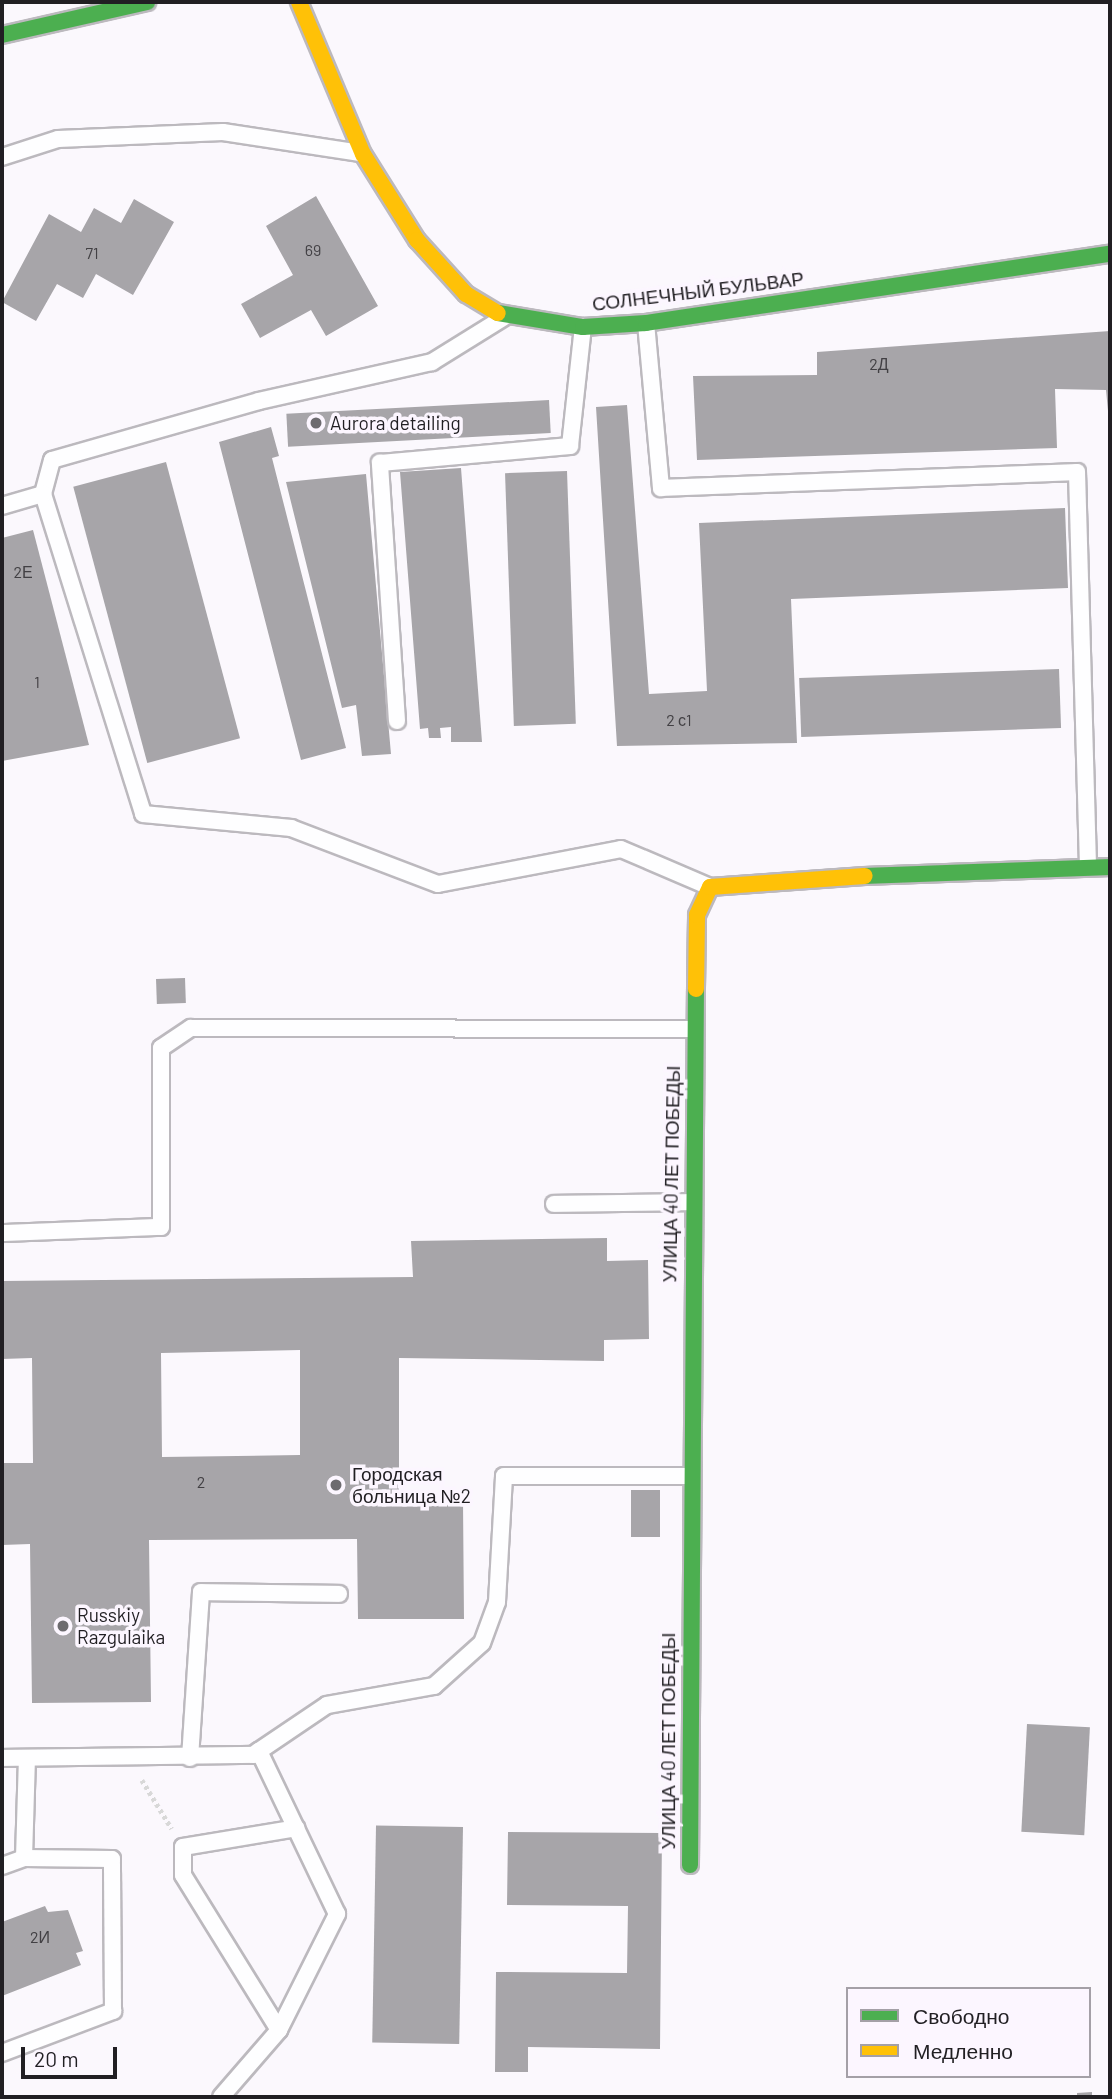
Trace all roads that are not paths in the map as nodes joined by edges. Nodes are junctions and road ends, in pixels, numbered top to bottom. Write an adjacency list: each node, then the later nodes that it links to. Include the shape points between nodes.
1 (147, 2): 3 (street)
2 (299, 2): 4 (street, СОЛНЕЧНЫЙ БУЛЬВАР)
3 (2, 35)
4 (363, 154): 5 (lane, via 223,132 58,139); 7 (street, СОЛНЕЧНЫЙ БУЛЬВАР, via 417,240 466,294)
5 (2, 157)
6 (1110, 254): 8 (street, СОЛНЕЧНЫЙ БУЛЬВАР)
7 (505, 317): 9 (street, СОЛНЕЧНЫЙ БУЛЬВАР); 10 (lane, via 432,362 259,401 52,460)
8 (646, 323): 9 (street, СОЛНЕЧНЫЙ БУЛЬВАР); 13 (lane, via 661,488 1077,472)
9 (583, 327): 12 (lane, via 570,446 380,463)
10 (43, 494): 11 (lane); 15 (lane, via 143,814 291,828 438,884 621,849)
11 (2, 506)
12 (397, 721)
13 (1088, 867): 14 (street); 15 (street, via 737,881)
14 (1110, 867)
15 (710, 887): 16 (street, УЛИЦА 40 ЛЕТ ПОБЕДЫ, via 697,915)
16 (694, 1028): 17 (street, УЛИЦА 40 ЛЕТ ПОБЕДЫ); 19 (lane, via 191,1028 162,1048 161,1227)
17 (691, 1202): 18 (lane); 20 (street, УЛИЦА 40 ЛЕТ ПОБЕДЫ)
18 (554, 1204)
19 (2, 1233)
20 (689, 1476): 22 (lane, via 504,1476 497,1602 482,1643 434,1686 327,1705); 28 (street, УЛИЦА 40 ЛЕТ ПОБЕДЫ)
21 (339, 1594): 25 (lane, via 201,1592)
22 (259, 1751): 25 (lane); 26 (lane)
23 (2, 1758): 24 (lane)
24 (27, 1758): 25 (lane); 27 (lane)
25 (190, 1758)
26 (296, 1828): 30 (lane, via 337,1914); 30 (lane, via 183,1847 183,1875)
27 (24, 1858): 29 (lane); 31 (lane, via 112,1859 113,2011)
28 (690, 1865)
29 (2, 1866)
30 (279, 2030): 32 (lane)
31 (2, 2053)
32 (220, 2097)

